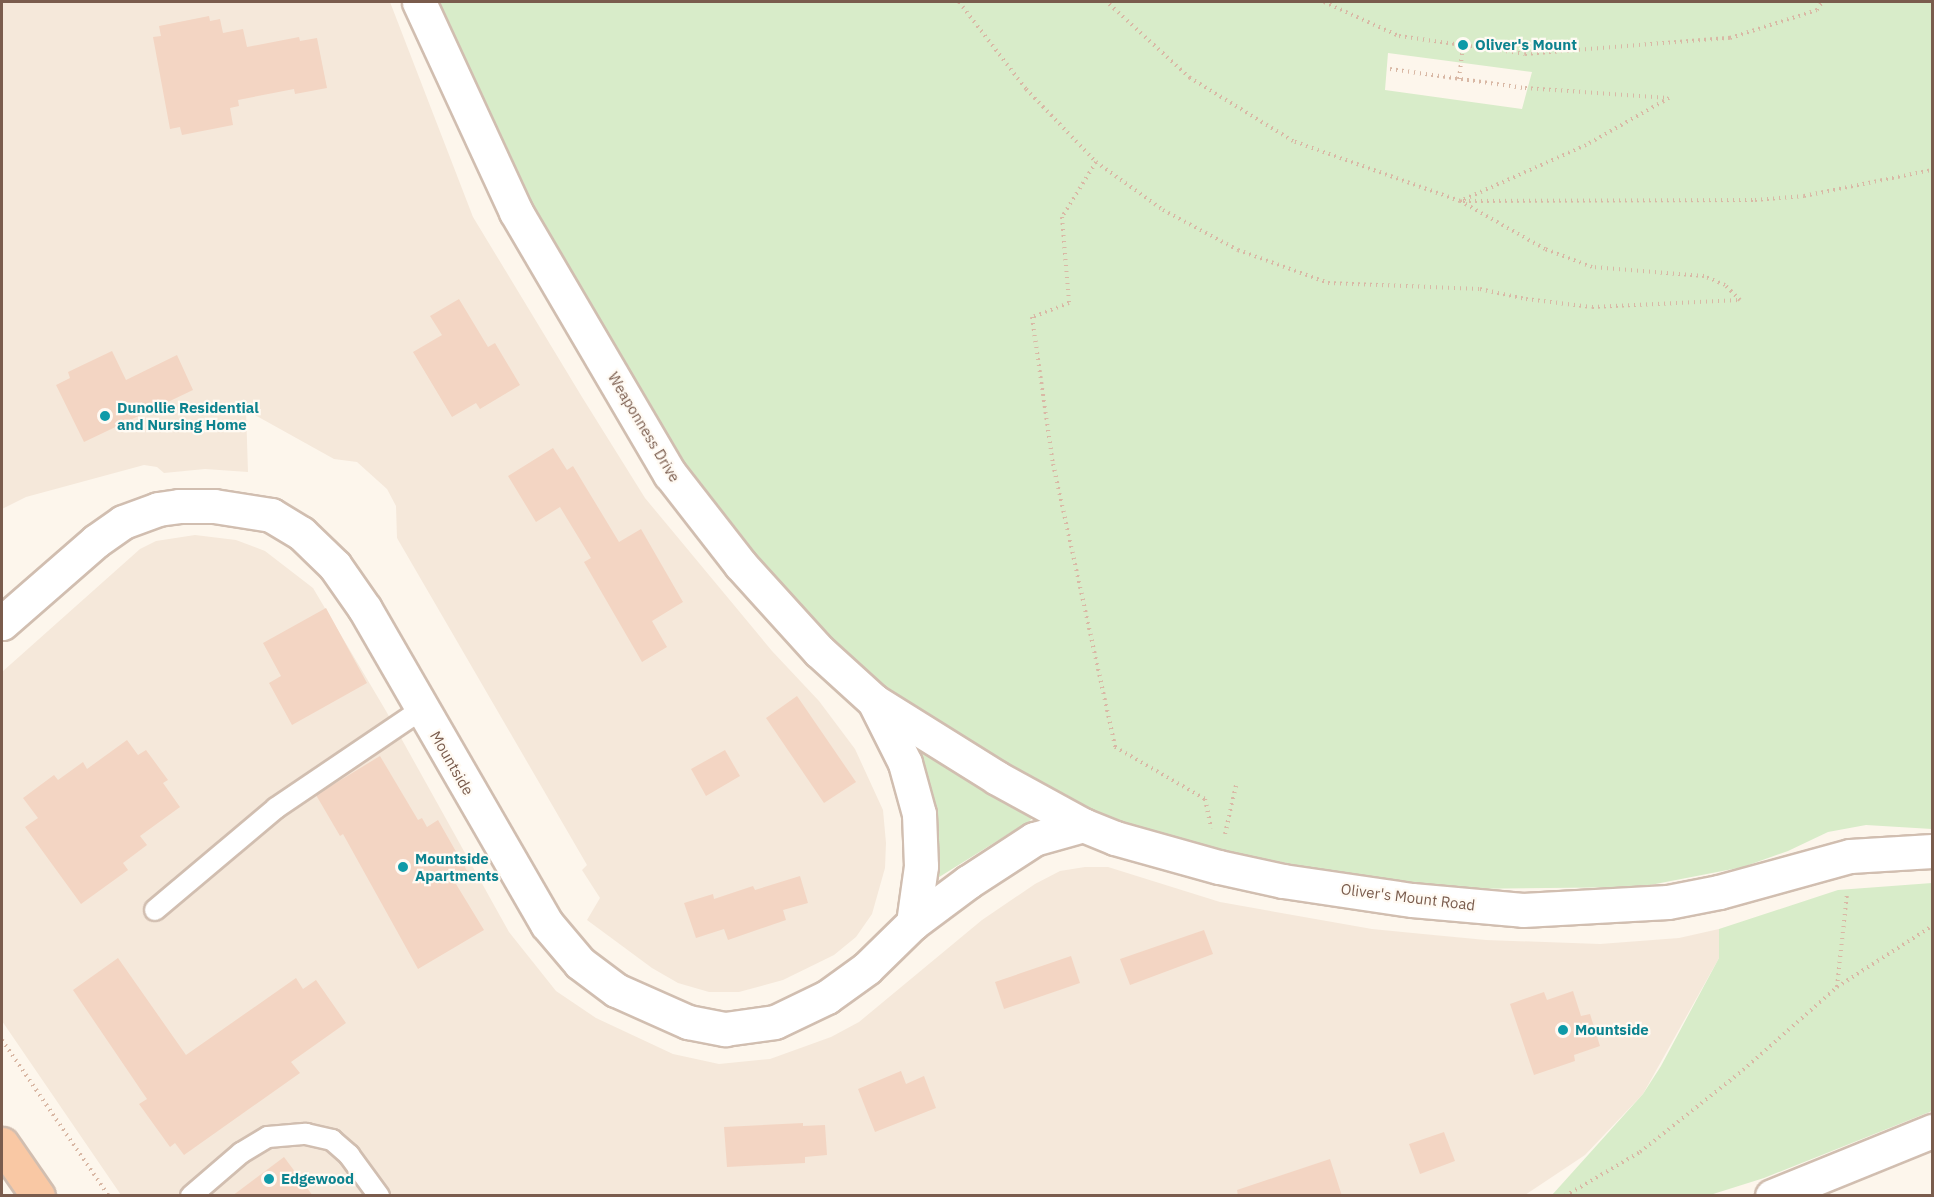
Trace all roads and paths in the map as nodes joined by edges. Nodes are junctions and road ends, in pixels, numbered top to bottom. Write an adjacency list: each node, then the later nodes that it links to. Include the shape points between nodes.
1 (419, 2): 13 (street, Weaponness Drive, via 516,212 670,474 740,564 819,651)
2 (959, 2): 9 (path, via 1026,89)
3 (1107, 2): 11 (path, via 1190,78 1293,141)
4 (1324, 2): 6 (path, via 1399,36)
5 (1821, 2): 6 (path, via 1817,10 1730,38 1525,54)
6 (1463, 45): 8 (path)
7 (1390, 69): 8 (path)
8 (1459, 79): 11 (path, via 1525,88 1669,98 1586,145)
9 (1096, 162): 11 (path, via 1163,210 1238,250 1328,282 1480,289 1592,308 1740,300 1725,285 1704,276 1592,267 1545,249); 19 (path, via 1062,218 1069,303 1032,317 1053,464 1115,747 1205,799)
10 (1932, 170): 11 (path, via 1804,196 1755,200)
11 (1460, 201)
12 (2, 623): 14 (street, Mountside, via 123,522 179,506 271,515 301,533 335,566 365,609)
13 (874, 701): 16 (street, Oliver's Mount Road, via 997,778); 21 (street, Weaponness Drive, via 905,763 919,814 921,866)
14 (421, 710): 20 (lane, via 276,808); 21 (street, Mountside, via 547,924 573,955 616,990 688,1022 725,1029 775,1022 798,1013 867,968)
15 (1236, 785): 19 (path)
16 (1083, 825): 19 (street, Oliver's Mount Road); 21 (street, via 1034,839)
17 (1932, 851): 18 (street, Oliver's Mount Road)
18 (1850, 856): 19 (street, Oliver's Mount Road, via 1668,902 1523,910 1412,900 1283,881); 23 (path)
19 (1219, 867)
20 (155, 910)
21 (913, 923)
22 (1932, 926): 23 (path)
23 (1837, 987): 31 (path, via 1743,1070 1640,1152)
24 (2, 1040): 28 (path)
25 (1932, 1131): 32 (street)
26 (3, 1151): 27 (highway)
27 (38, 1196)
28 (109, 1196)
29 (190, 1196): 30 (lane, via 241,1153 267,1137 306,1134 332,1140 349,1155)
30 (379, 1196)
31 (1565, 1196)
32 (1772, 1196)

